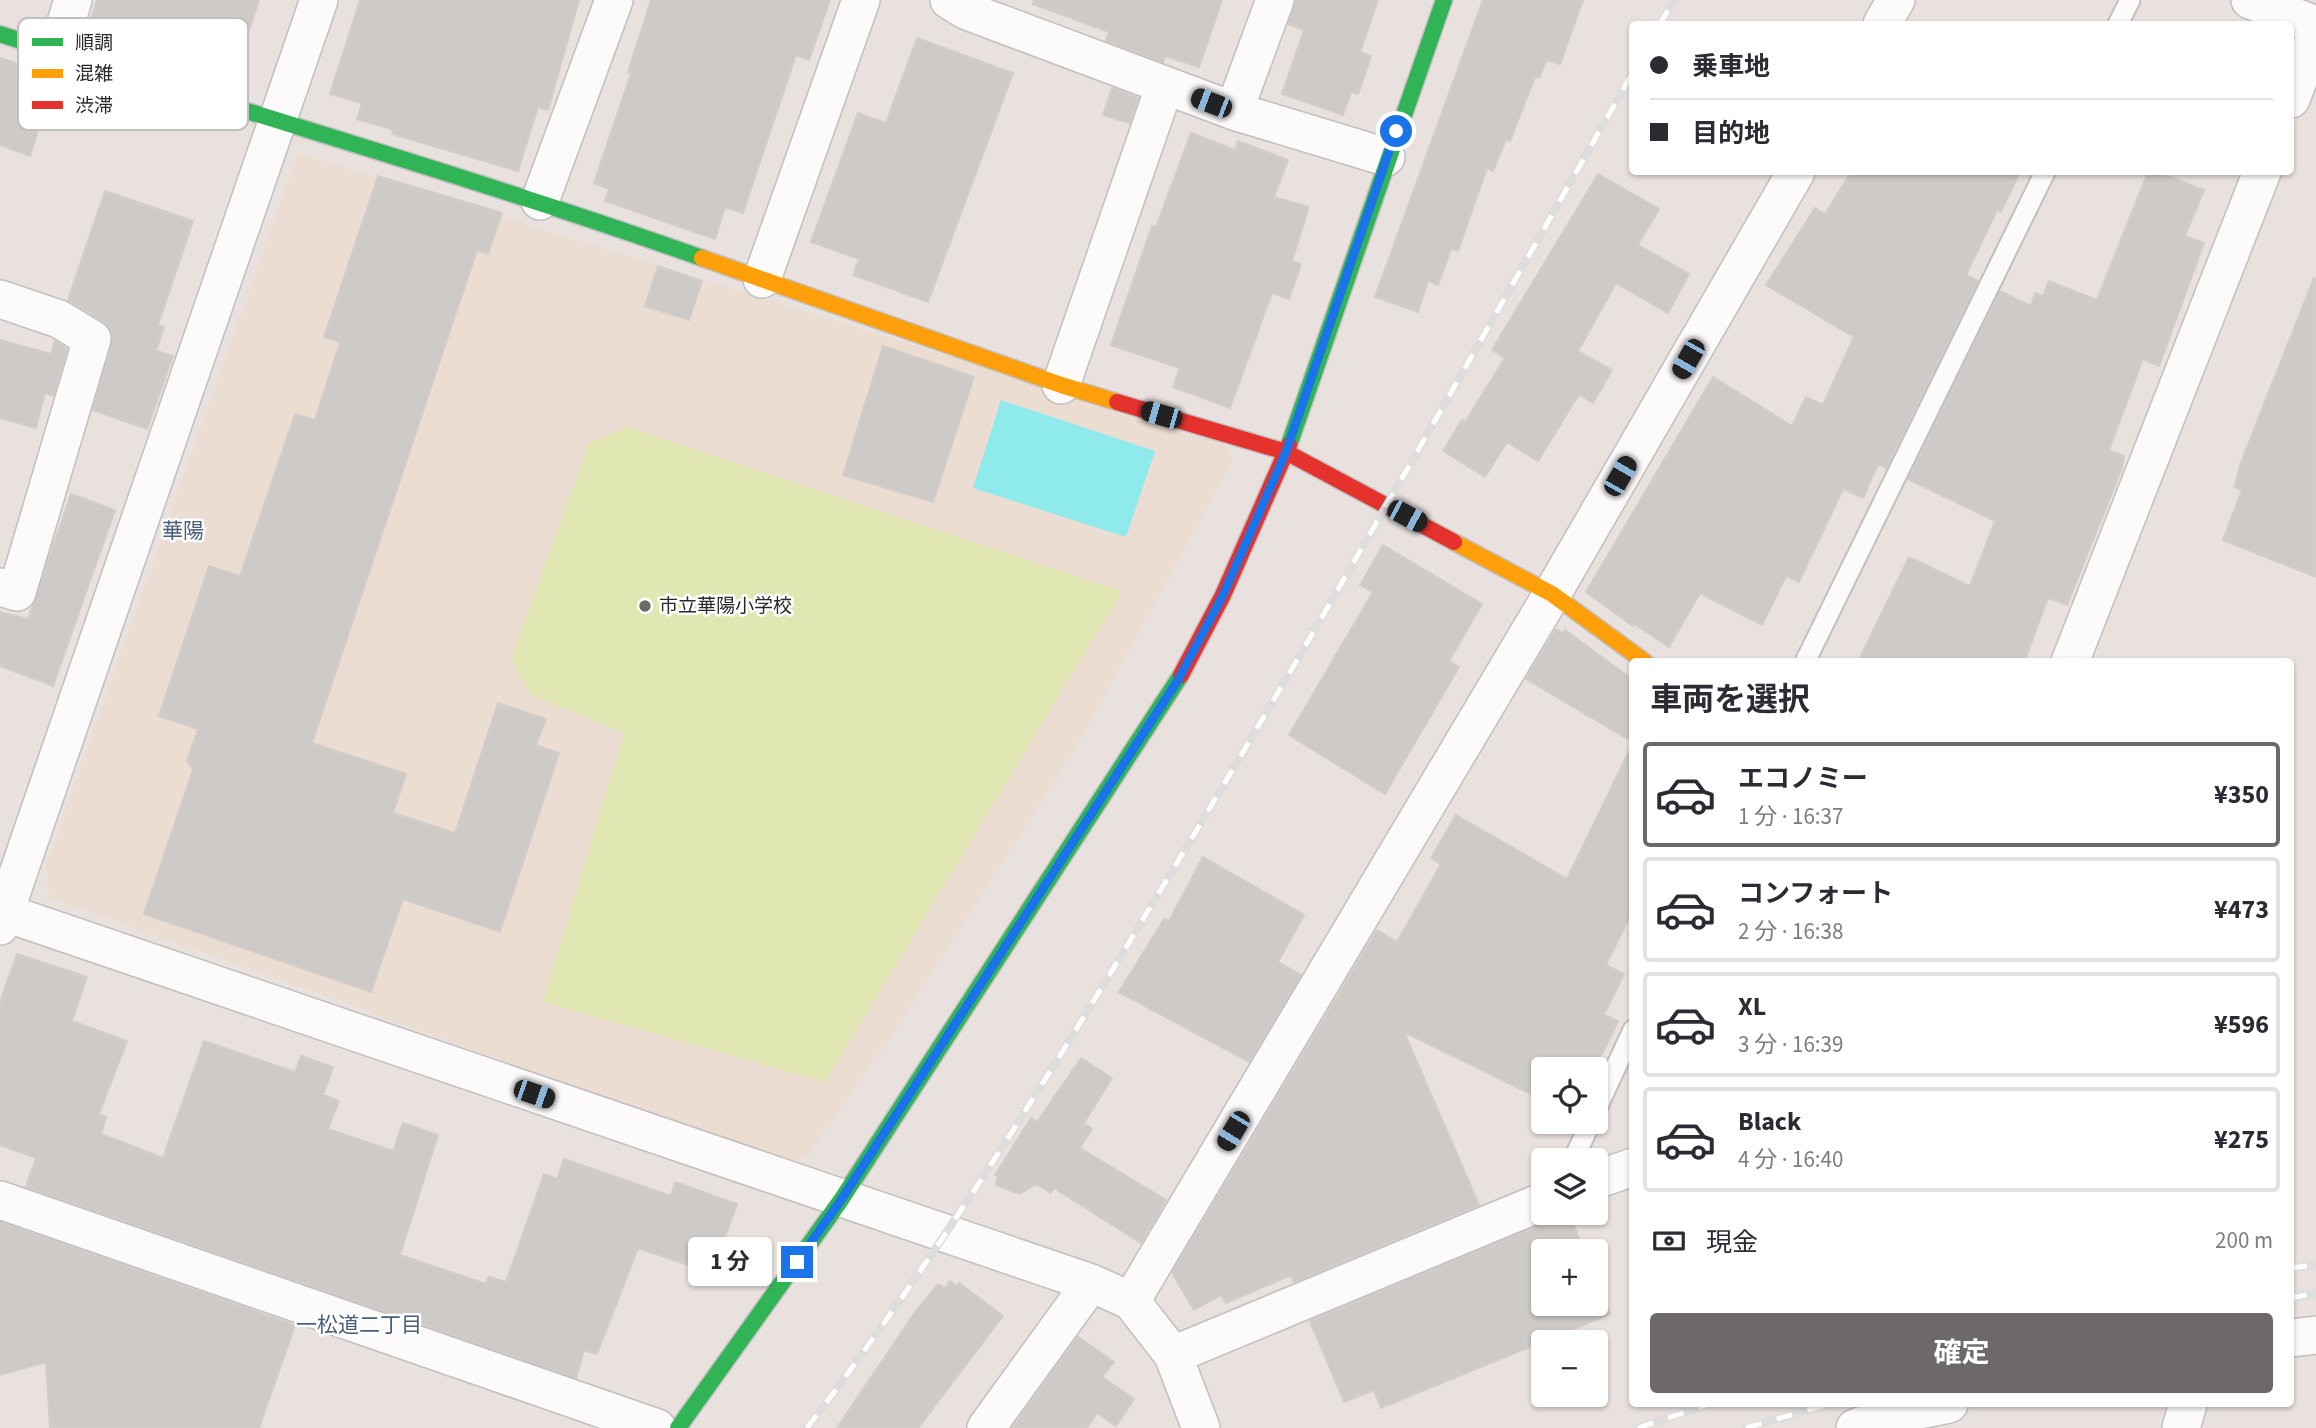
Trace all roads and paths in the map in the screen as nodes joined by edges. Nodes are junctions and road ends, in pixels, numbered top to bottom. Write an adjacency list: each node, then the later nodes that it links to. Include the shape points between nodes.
1 (73, 0): 12 (street)
2 (319, 0): 23 (street)
3 (614, 0): 28 (street)
4 (861, 0): 29 (street)
5 (949, 0): 11 (street, via 967,11)
6 (1275, 0): 21 (street)
7 (1444, 0): 24 (street)
8 (1896, 0): 13 (street)
9 (2130, 0): 14 (lane)
10 (2250, 0): 15 (street)
11 (1007, 12): 19 (street)
12 (67, 18)
13 (1884, 21)
14 (2120, 21)
15 (2316, 25)
16 (0, 34): 18 (street)
17 (2316, 34): 20 (street)
18 (18, 40)
19 (1165, 85): 21 (street); 31 (street)
20 (2294, 91)
21 (1234, 111): 24 (street)
22 (248, 113): 23 (street)
23 (278, 123): 28 (street); 38 (street)
24 (1386, 157): 32 (street)
25 (1794, 175): 34 (street)
26 (2044, 175): 36 (lane)
27 (2261, 175): 37 (street)
28 (540, 201): 29 (street)
29 (762, 279): 31 (street)
30 (0, 299): 33 (street, via 59,319 92,339 18,592)
31 (1061, 385): 32 (street)
32 (1286, 452): 34 (street); 44 (street, via 1223,595 1178,680)
33 (0, 587)
34 (1552, 594): 35 (street); 47 (street)
35 (1640, 658)
36 (1807, 658)
37 (2072, 658)
38 (2, 917): 44 (street)
39 (1629, 1039): 40 (lane)
40 (1608, 1084)
41 (1629, 1168): 42 (street)
42 (1608, 1176)
43 (0, 1200): 54 (street)
44 (841, 1200): 46 (street); 55 (street)
45 (1531, 1205): 50 (street)
46 (1091, 1283): 47 (street); 56 (street)
47 (1131, 1301): 50 (street)
48 (2316, 1335): 49 (street)
49 (2294, 1338)
50 (1173, 1355): 57 (street)
51 (1938, 1407): 53 (street)
52 (2187, 1407): 58 (street)
53 (1873, 1424)
54 (657, 1428)
55 (678, 1428)
56 (986, 1428)
57 (1201, 1428)
58 (2181, 1428)

